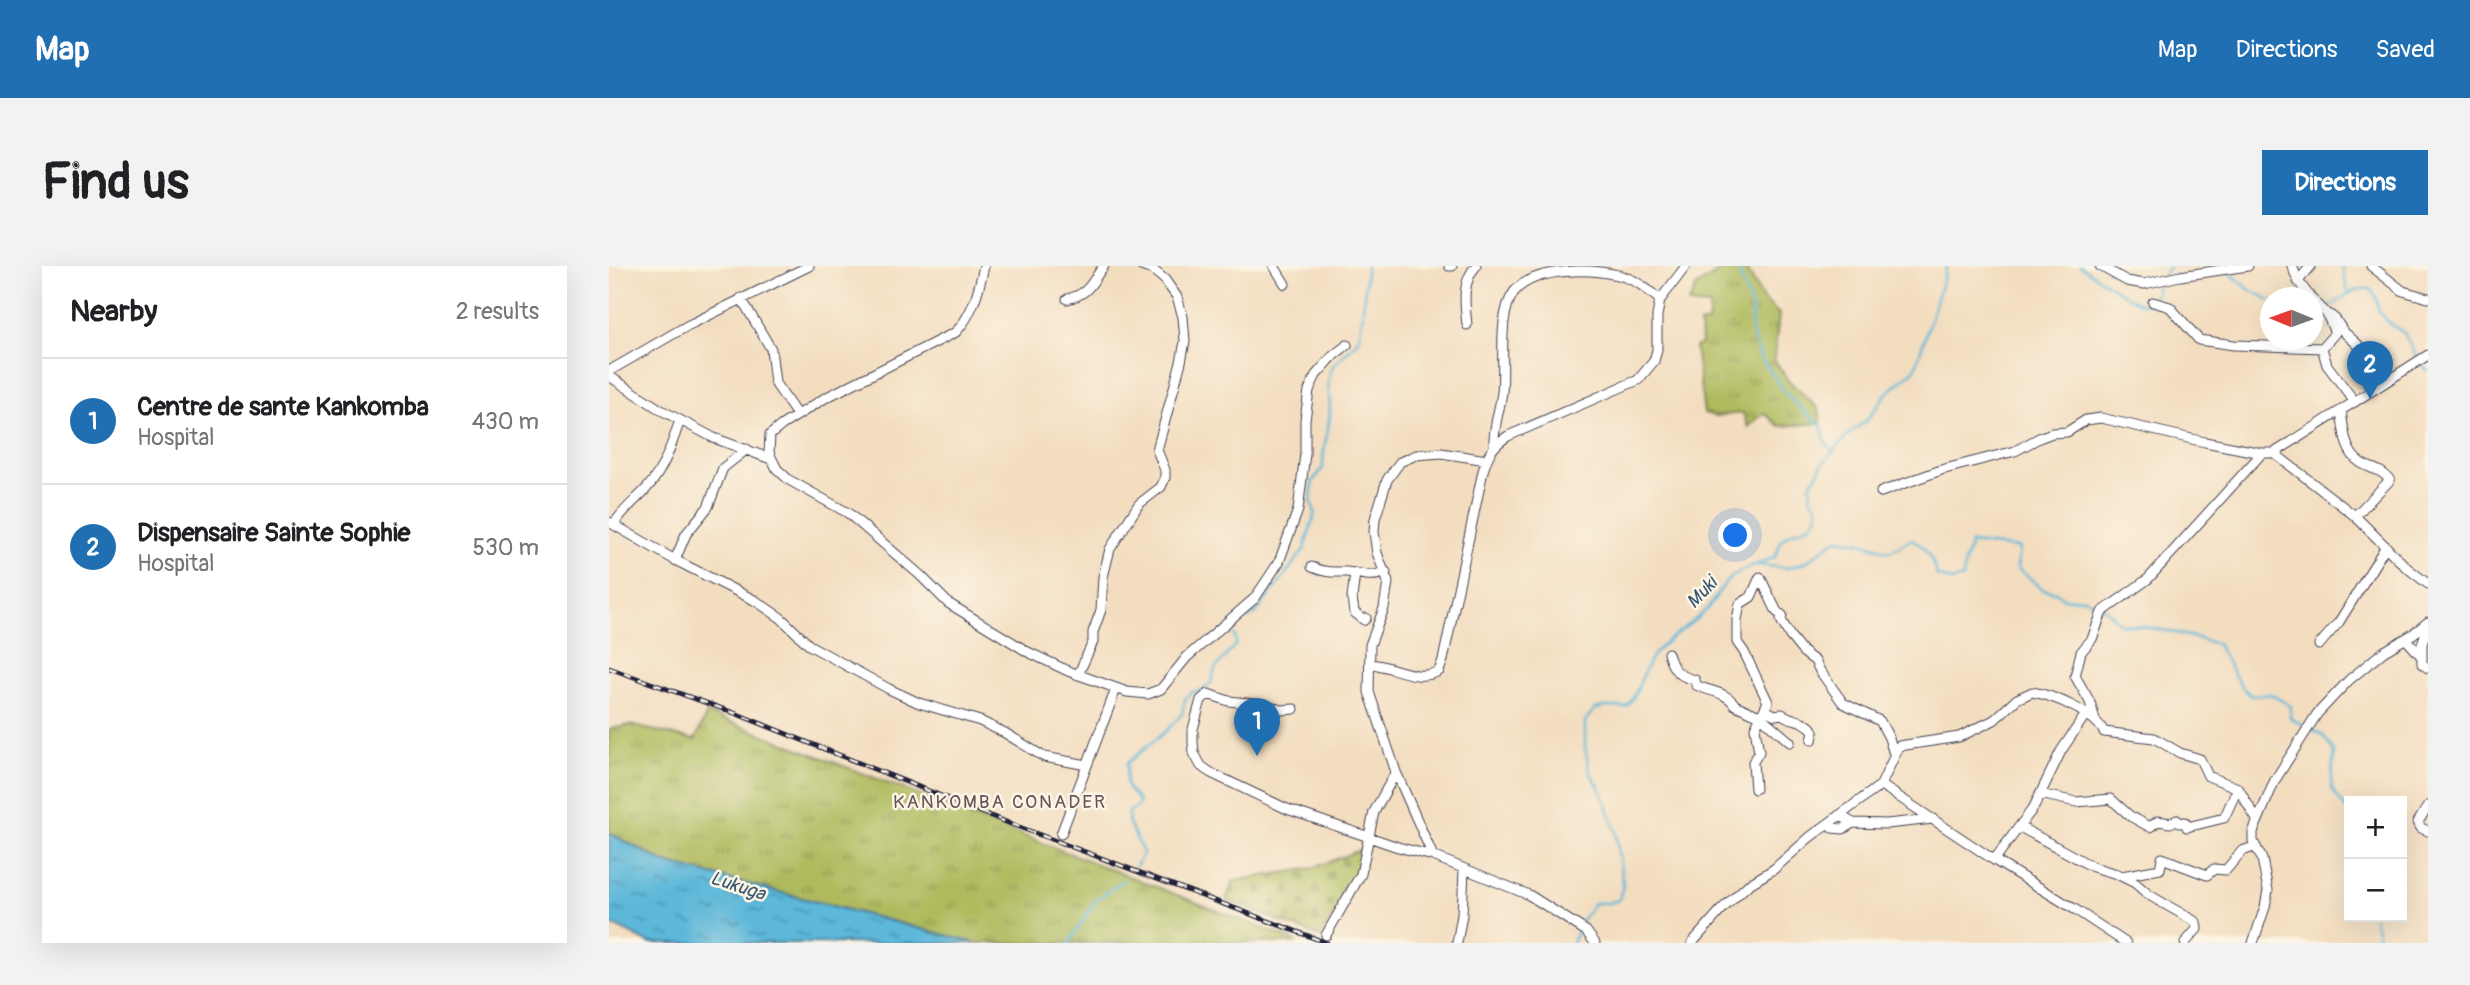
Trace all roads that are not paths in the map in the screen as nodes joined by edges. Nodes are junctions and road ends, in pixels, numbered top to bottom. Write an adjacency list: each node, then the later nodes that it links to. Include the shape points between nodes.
1 (810, 266): 17 (street)
2 (984, 266): 34 (street, via 968,316 956,331)
3 (1104, 266): 19 (street, via 1089,289)
4 (1141, 266): 59 (street, via 1165,280 1184,317 1181,362 1157,450 1165,478 1139,504 1110,549 1093,642)
5 (1274, 266): 15 (street)
6 (1476, 266): 23 (street, via 1464,294)
7 (1686, 266): 20 (street)
8 (2100, 266): 9 (street, via 2127,281 2144,284)
9 (2248, 266)
10 (2291, 266): 14 (street)
11 (2311, 266): 14 (street)
12 (2371, 266): 18 (street, via 2403,290)
13 (1551, 269): 20 (street, via 1620,275); 36 (street, via 1516,290 1509,302)
14 (2298, 281): 16 (street)
15 (1285, 284)
16 (2303, 287)
17 (741, 298): 30 (street, via 651,345); 34 (street, via 771,349 775,383)
18 (2428, 298)
19 (1067, 299)
20 (1660, 300): 36 (street, via 1654,361 1638,380)
21 (2153, 302): 26 (street, via 2170,307 2199,340)
22 (2323, 310): 24 (street)
23 (1467, 325)
24 (2340, 333): 27 (street); 31 (street, via 2374,358)
25 (1347, 345): 60 (street, via 1316,375 1309,390 1298,510 1279,562 1264,586 1187,657 1161,688 1148,694)
26 (2260, 345)
27 (2323, 347)
28 (2323, 350): 32 (street, via 2327,365)
29 (2428, 355): 31 (street)
30 (609, 373): 35 (street)
31 (2389, 379): 32 (street)
32 (2355, 402): 33 (street)
33 (2341, 411): 39 (street); 43 (street, via 2347,449 2390,480)
34 (797, 415): 40 (street, via 770,435)
35 (680, 420): 37 (street); 44 (street, via 671,450 654,479)
36 (1494, 444): 41 (street)
37 (747, 449): 40 (street); 46 (street, via 723,468 708,507 686,534)
38 (2262, 453): 39 (street); 42 (street, via 2101,418 2052,433 2015,451); 64 (street, via 2148,579 2102,612 2081,652 2075,676)
39 (2274, 453): 43 (street)
40 (771, 458): 59 (street, via 789,480 858,520 948,603 1028,652)
41 (1487, 460): 48 (street, via 1441,453 1400,462 1387,480 1375,519 1377,553); 57 (street, via 1439,671 1421,677)
42 (1881, 492)
43 (2355, 516): 45 (street)
44 (611, 523): 46 (street)
45 (2386, 546): 50 (street); 54 (street, via 2339,622)
46 (675, 560): 68 (street, via 756,601 809,645 889,690 980,721 1044,757)
47 (1312, 567): 49 (street, via 1333,574)
48 (1386, 572): 49 (street, via 1374,577); 57 (street, via 1384,608 1370,645)
49 (1355, 573): 51 (street, via 1354,612)
50 (2428, 584)
51 (1366, 618)
52 (2428, 624): 53 (street); 56 (street)
53 (2406, 639): 56 (street); 77 (street, via 2357,673 2317,714 2275,780)
54 (2319, 645)
55 (1668, 653): 62 (street, via 1672,668 1683,677 1735,705)
56 (2422, 657): 58 (street)
57 (1371, 664): 69 (street, via 1369,692)
58 (2428, 668)
59 (1078, 675): 60 (street)
60 (1116, 689): 68 (street)
61 (1294, 709): 83 (street, via 1208,694 1201,700 1193,729 1194,753 1201,766 1233,784 1287,809)
62 (1763, 713): 65 (street, via 1797,718 1814,731); 66 (street); 67 (street, via 1768,702 1737,642 1740,604 1751,597 1760,577 1790,636 1843,703 1880,721); 72 (street, via 1755,728 1759,752 1753,762)
63 (2085, 714): 64 (street); 67 (street, via 2032,692 1994,720 1959,737 1906,743); 73 (street)
64 (2095, 720): 71 (street, via 2104,732 2154,738 2200,759 2209,776)
65 (1812, 740)
66 (1790, 743)
67 (1894, 754): 70 (street)
68 (1087, 765): 82 (street)
69 (1396, 772): 83 (street, via 1377,802); 85 (street)
70 (1881, 785): 75 (street); 76 (street)
71 (2238, 788): 73 (street, via 2224,818 2187,828 2177,820 2158,821 2150,827 2111,799 2076,802); 77 (street)
72 (1755, 789)
73 (2040, 794): 80 (street)
74 (2428, 806): 81 (street, via 2418,822)
75 (1839, 815): 78 (street); 79 (street)
76 (1933, 819): 78 (street); 86 (street)
77 (2257, 820): 84 (street)
78 (1853, 823): 79 (street, via 1843,828)
79 (1828, 824): 92 (street, via 1748,885)
80 (2020, 827): 86 (street); 88 (street, via 2093,867)
81 (2428, 831)
82 (1062, 834)
83 (1370, 837): 85 (street); 89 (street, via 1361,874)
84 (2254, 847): 88 (street, via 2242,851 2227,870 2214,869 2207,875 2162,858 2160,869); 95 (street, via 2262,859 2268,890)
85 (1433, 856): 87 (street)
86 (1994, 860): 93 (street)
87 (1464, 870): 90 (street); 91 (street, via 1529,895 1586,931)
88 (2122, 876): 94 (street, via 2196,922 2197,929)
89 (1326, 935)
90 (1457, 943)
91 (1595, 943)
92 (1692, 943)
93 (2126, 943)
94 (2185, 943)
95 (2253, 943)

